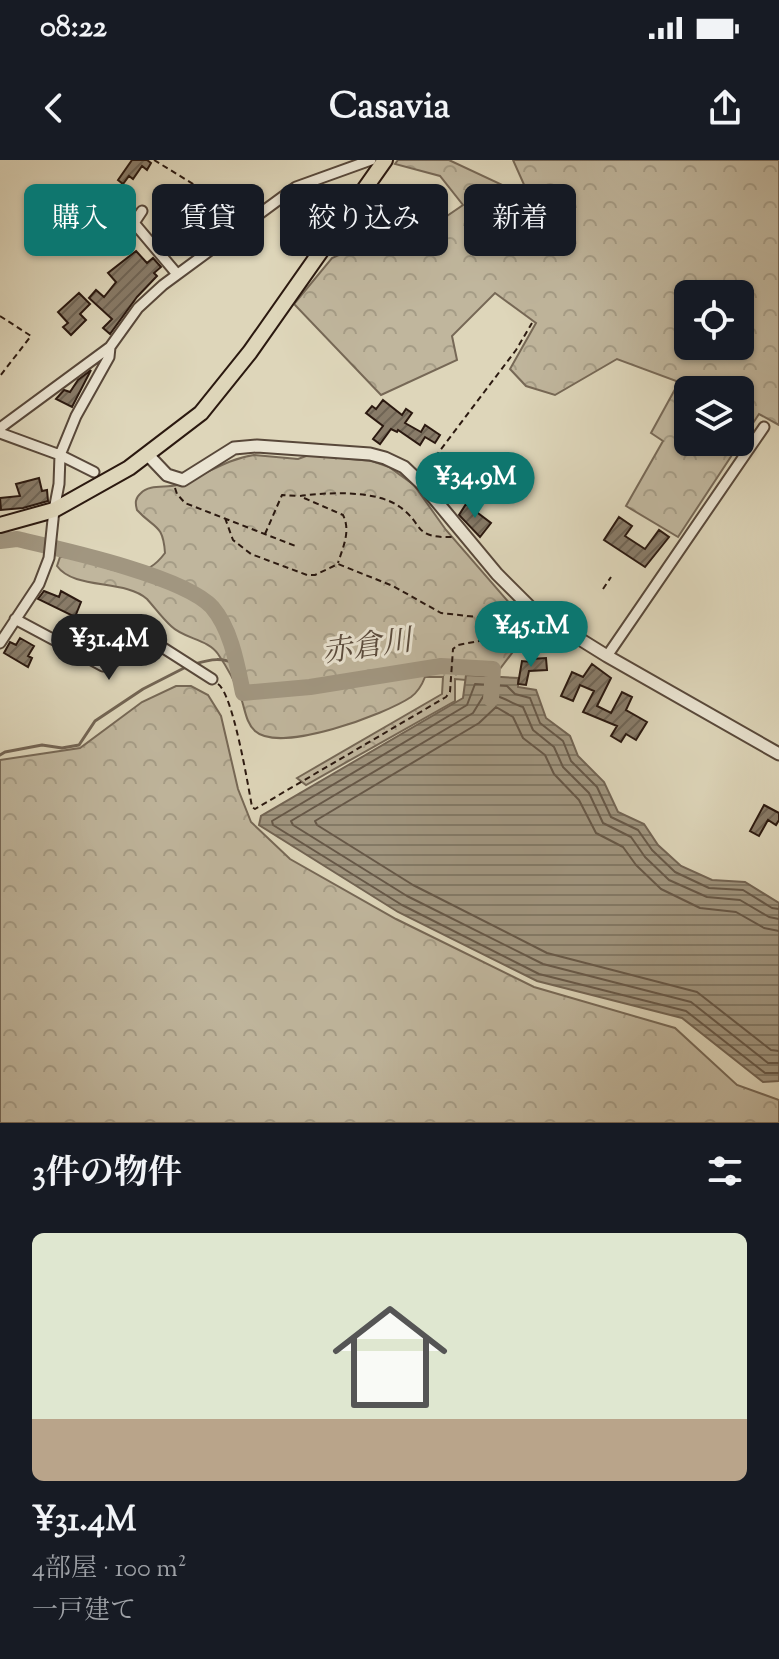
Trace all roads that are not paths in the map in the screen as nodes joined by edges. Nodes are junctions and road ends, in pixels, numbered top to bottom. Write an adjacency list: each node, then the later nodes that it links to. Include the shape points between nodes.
1 (371, 160): 4 (street, via 296,187)
2 (385, 160): 9 (main road, via 224,386 201,413)
3 (142, 211): 4 (street, via 134,223)
4 (177, 274): 5 (street, via 138,308)
5 (110, 347): 7 (street); 8 (street)
6 (764, 427): 15 (street)
7 (0, 430): 8 (street)
8 (60, 455): 10 (street); 11 (street)
9 (148, 455): 11 (main road); 15 (street, via 167,475 183,480 234,448 385,458 418,480 528,613)
10 (94, 472)
11 (54, 510): 12 (main road); 13 (street, via 49,558)
12 (0, 525)
13 (15, 619): 14 (street); 16 (street, via 103,666 133,645 154,642)
14 (0, 643)
15 (607, 656): 17 (street)
16 (212, 679)
17 (779, 754)

